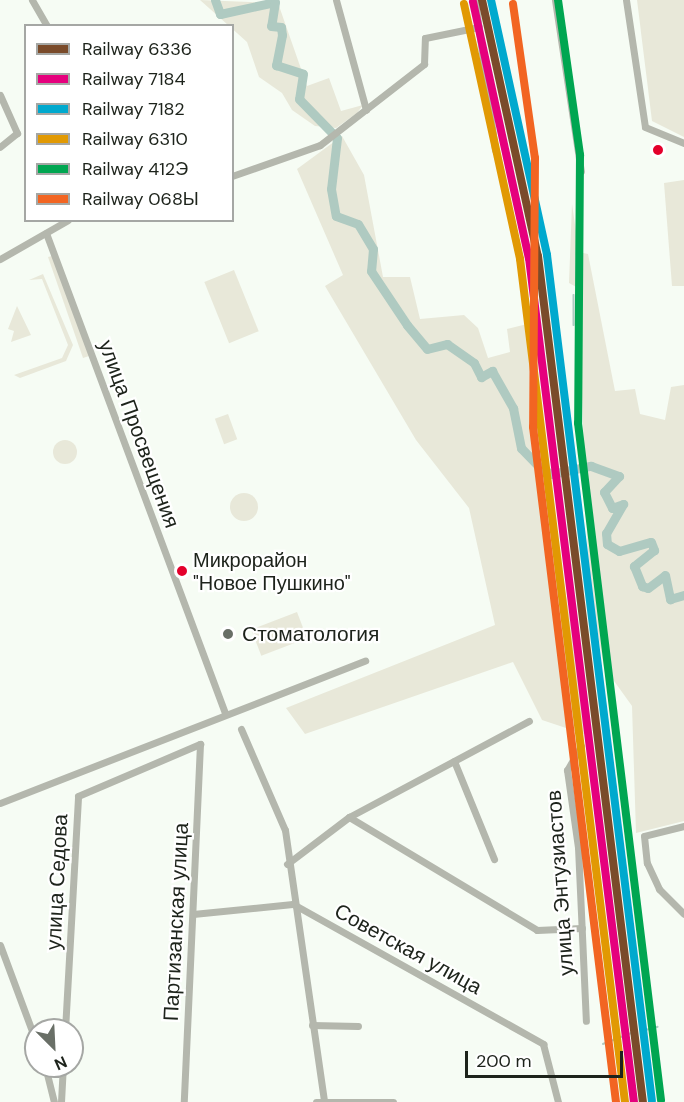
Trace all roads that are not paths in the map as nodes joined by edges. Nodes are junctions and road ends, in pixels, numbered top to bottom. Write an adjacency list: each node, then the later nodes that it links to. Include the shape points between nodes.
1 (32, 0): 6 (street)
2 (336, 0): 9 (street)
3 (475, 0): 7 (street)
4 (555, 0): 13 (street)
5 (626, 0): 10 (street, via 645,127)
6 (46, 24)
7 (479, 27): 9 (street, via 425,38 424,64); 12 (street)
8 (0, 95): 11 (street, via 17,133)
9 (366, 110): 14 (street, via 328,139)
10 (684, 143)
11 (0, 147)
12 (495, 150)
13 (581, 171)
14 (234, 175)
15 (65, 222): 16 (street)
16 (46, 233): 17 (street); 19 (street, улица Просвещения)
17 (0, 259)
18 (365, 661): 19 (street)
19 (225, 713): 25 (street)
20 (529, 721): 24 (street)
21 (242, 729): 29 (street, via 285,830)
22 (200, 744): 32 (street, Партизанская улица); 36 (street, улица Седова, via 78,796)
23 (581, 746): 33 (street, улица Энтузиастов, via 567,770)
24 (454, 761): 26 (street); 28 (street)
25 (0, 803)
26 (350, 817): 29 (street); 33 (street, via 537,930)
27 (684, 826): 31 (street, via 644,836 646,863 659,889)
28 (494, 859)
29 (287, 864): 30 (street)
30 (293, 903): 32 (street); 38 (street); 47 (street, Советская улица, via 543,1044)
31 (684, 914)
32 (193, 915): 45 (street, Партизанская улица)
33 (582, 928): 37 (street, улица Энтузиастов)
34 (0, 945): 35 (street)
35 (27, 1018)
36 (66, 1018)
37 (586, 1021)
38 (312, 1025): 39 (street); 42 (street)
39 (358, 1026)
40 (48, 1078): 43 (street)
41 (62, 1078): 44 (street)
42 (321, 1101): 46 (street)
43 (54, 1102)
44 (61, 1102)
45 (184, 1102)
46 (393, 1102)
47 (558, 1102)

